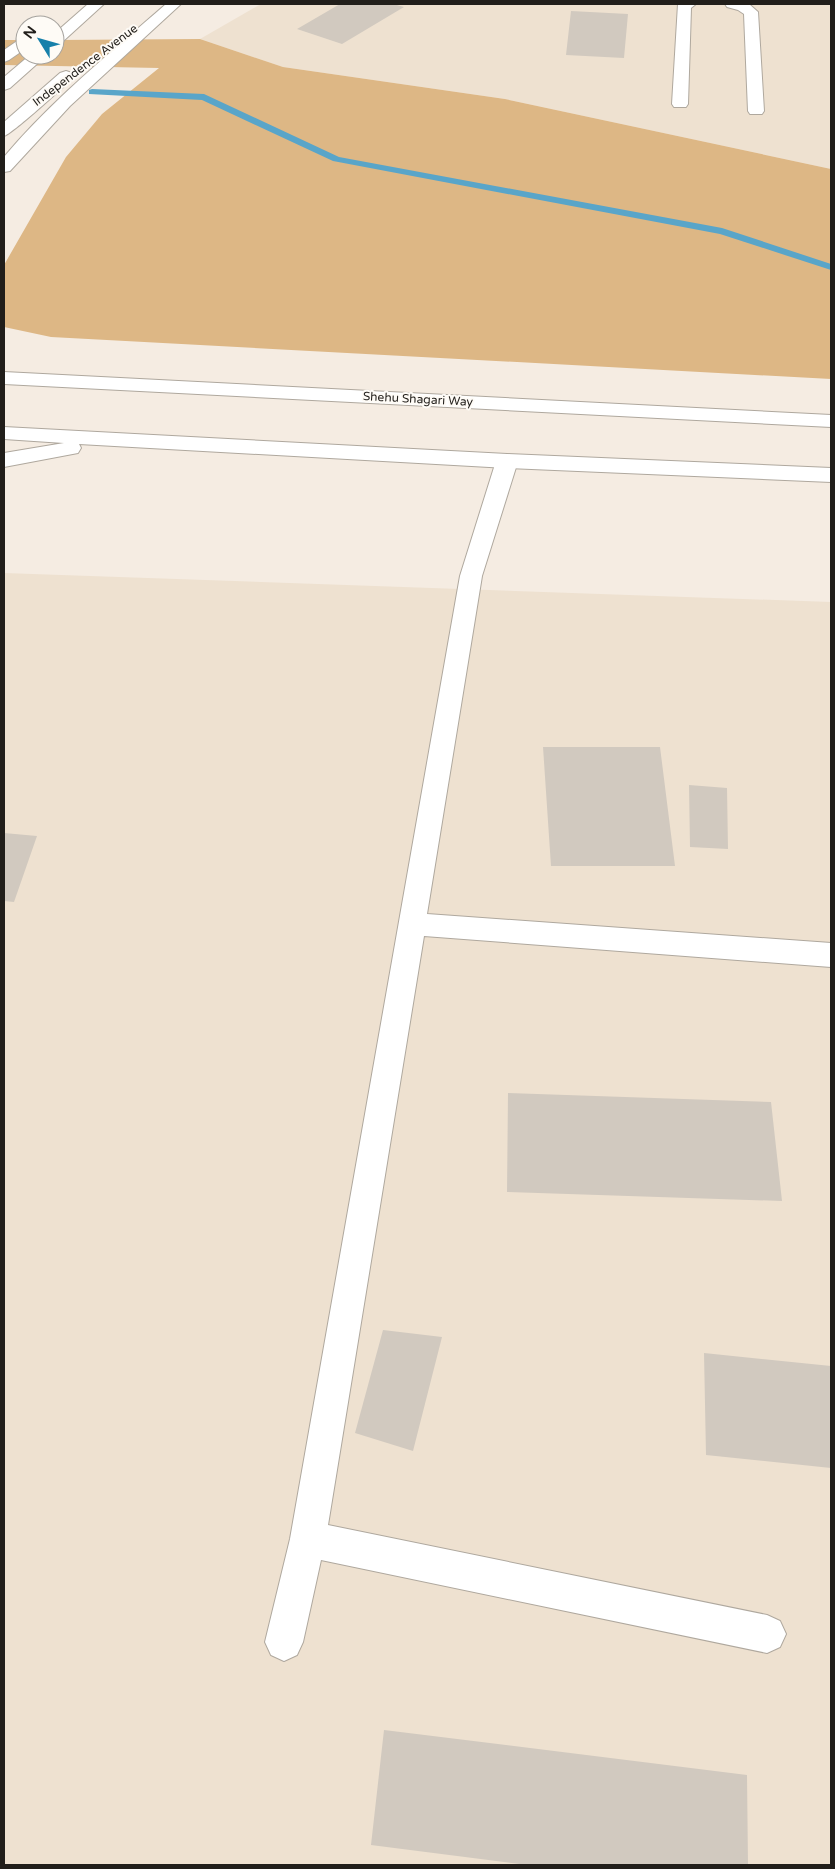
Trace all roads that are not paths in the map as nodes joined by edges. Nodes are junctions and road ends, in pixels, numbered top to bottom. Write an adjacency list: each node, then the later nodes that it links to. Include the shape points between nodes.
1 (92, 4): 6 (main road)
2 (97, 4): 7 (main road)
3 (172, 4): 9 (main road, Independence Avenue); 17 (main road, via 58,107 24,141)
4 (689, 4): 14 (main road, via 684,6)
5 (732, 4): 15 (main road, via 752,12)
6 (65, 19)
7 (65, 32)
8 (15, 50): 10 (main road)
9 (93, 56)
10 (4, 58)
11 (27, 65): 13 (main road)
12 (78, 67): 16 (main road, Independence Avenue)
13 (4, 85)
14 (680, 104)
15 (756, 111)
16 (4, 131)
17 (4, 167)
18 (4, 378): 19 (main road, Shehu Shagari Way)
19 (831, 421)
20 (4, 434): 21 (main road)
21 (116, 440): 22 (main road); 23 (main road)
22 (4, 460)
23 (507, 460): 24 (main road); 25 (main road, via 471,576)
24 (831, 475)
25 (412, 924): 26 (main road); 27 (main road)
26 (831, 955)
27 (308, 1539): 28 (main road); 29 (main road)
28 (768, 1634)
29 (284, 1642)

